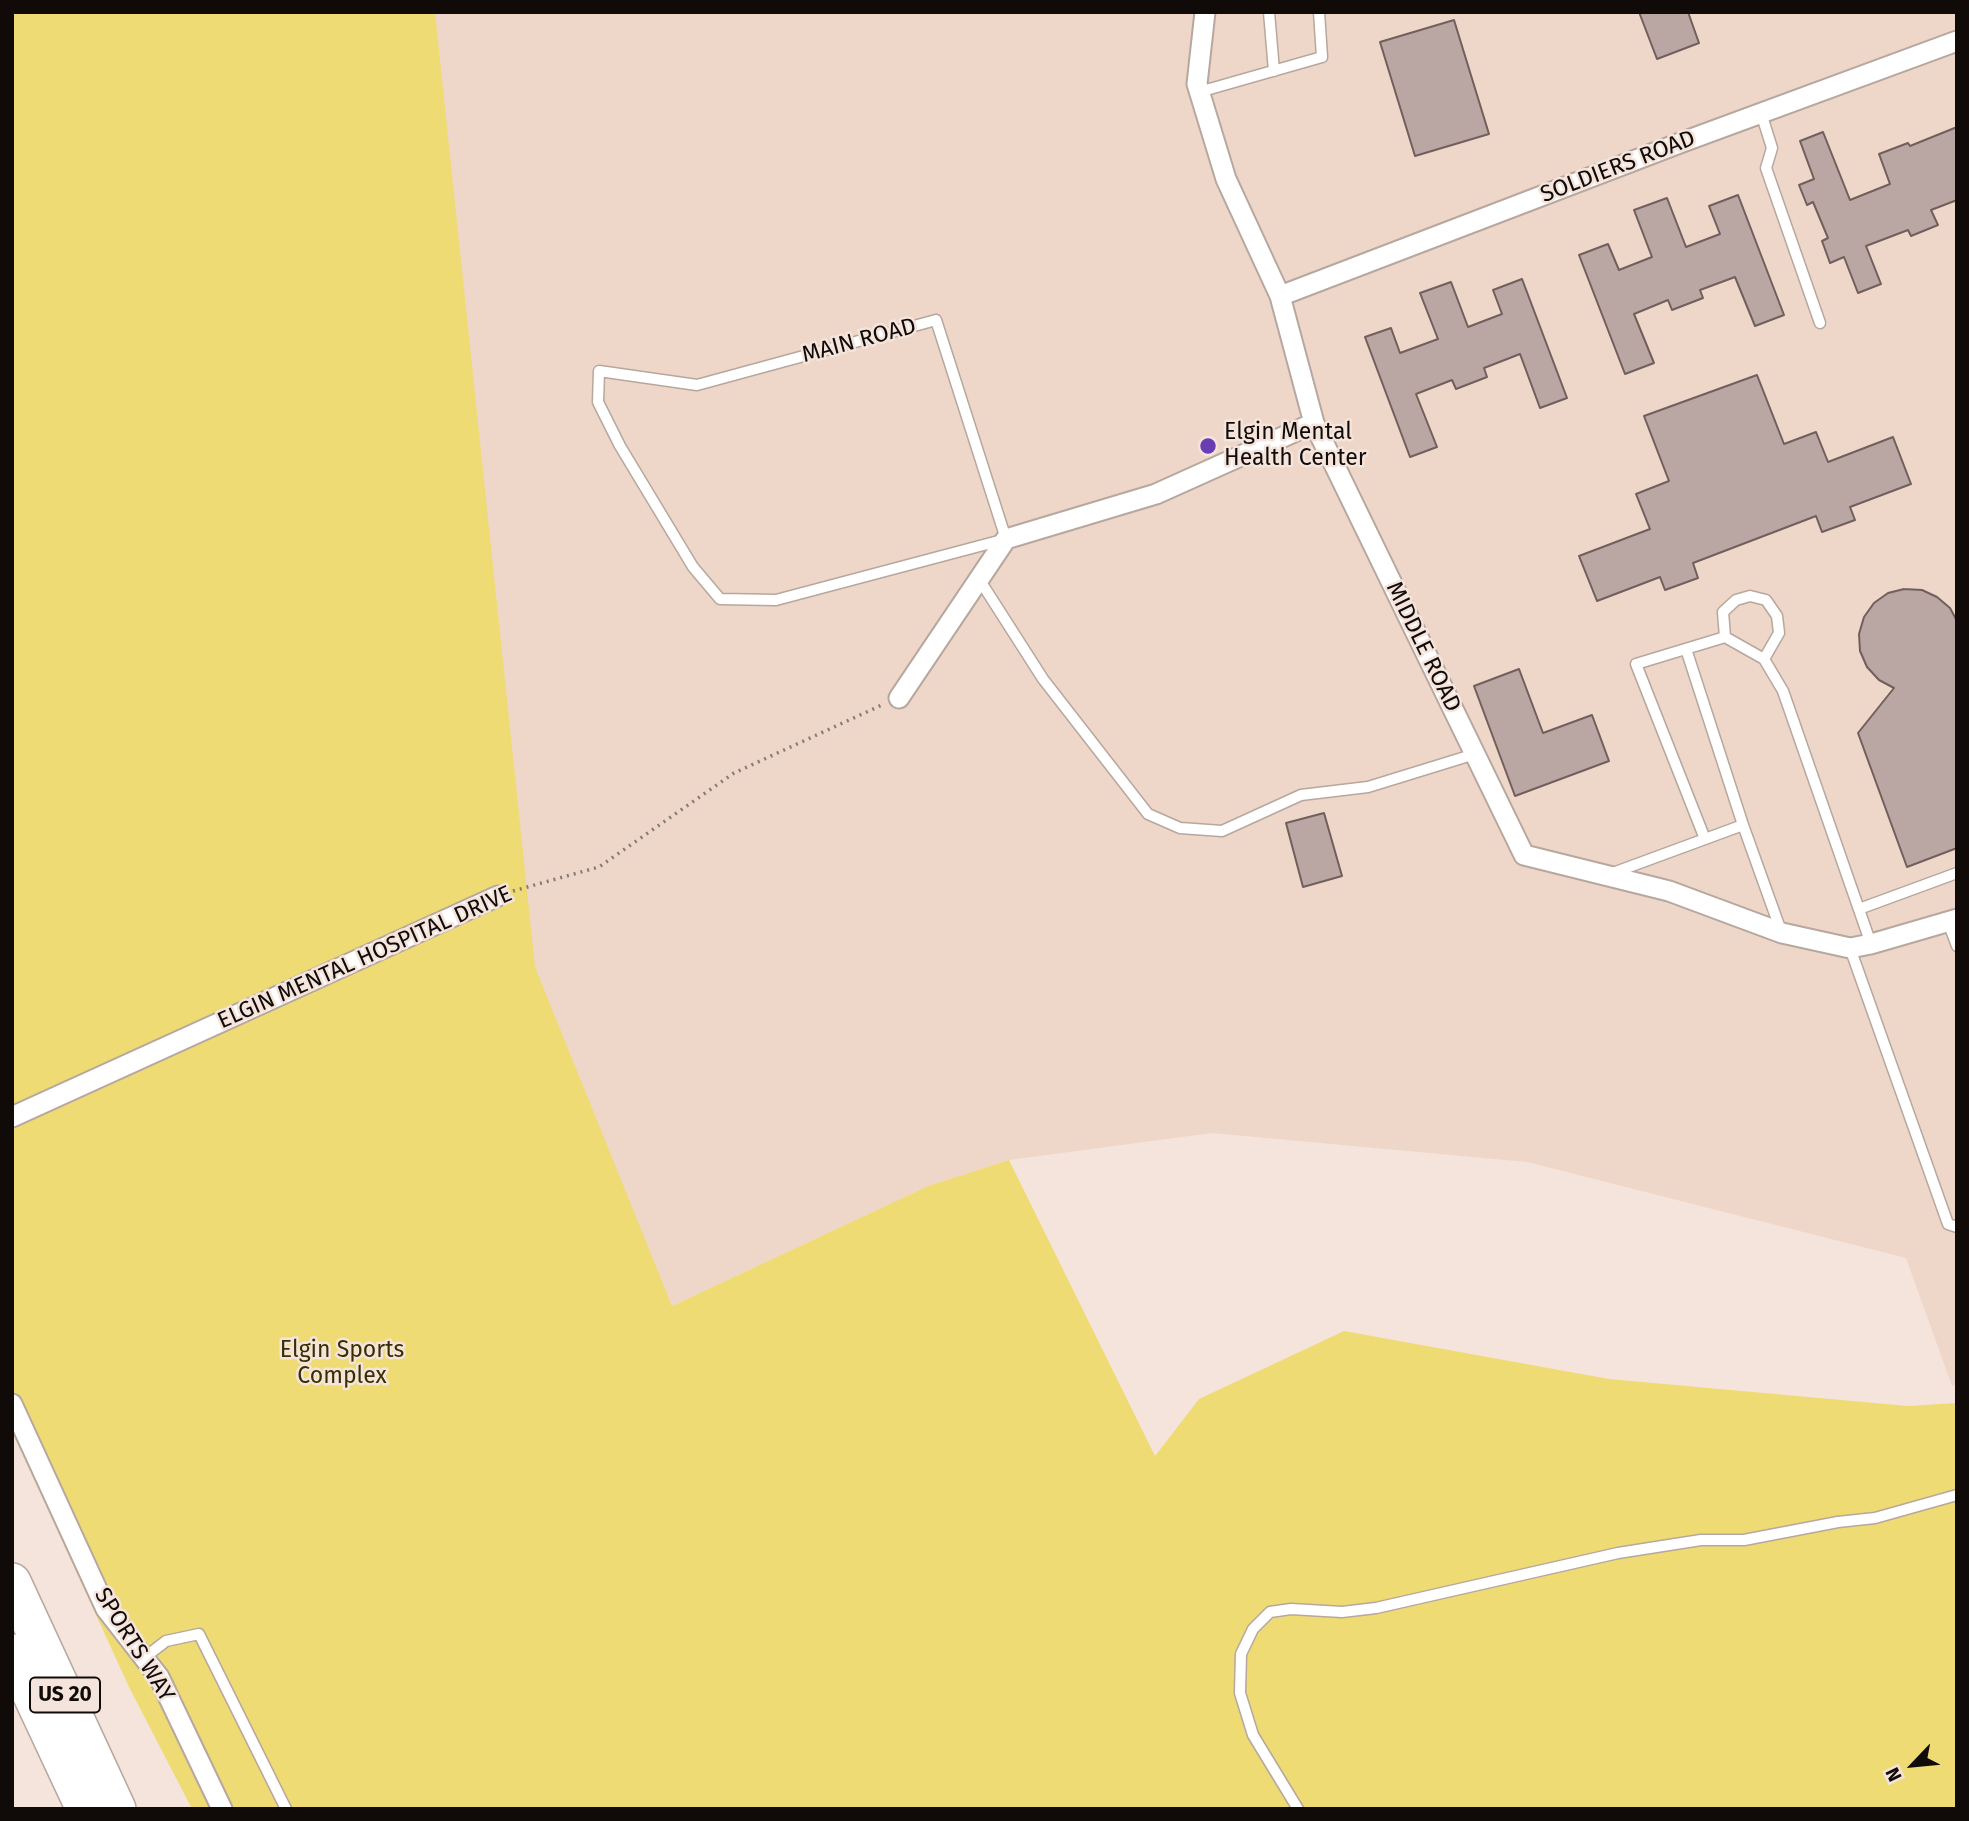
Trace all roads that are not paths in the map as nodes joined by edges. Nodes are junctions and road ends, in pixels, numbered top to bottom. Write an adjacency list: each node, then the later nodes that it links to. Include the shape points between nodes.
1 (1205, 12): 6 (street, MIDDLE ROAD)
2 (1269, 12): 5 (lane)
3 (1320, 12): 5 (lane, via 1322,57)
4 (1957, 41): 7 (street, SOLDIERS ROAD)
5 (1274, 71): 6 (lane)
6 (1199, 92): 8 (street, MIDDLE ROAD, via 1226,179)
7 (1761, 113): 8 (street, SOLDIERS ROAD); 9 (lane, via 1772,148 1766,168)
8 (1280, 296): 10 (street, MIDDLE ROAD)
9 (1820, 323)
10 (1314, 423): 11 (street, via 1156,494); 17 (street, MIDDLE ROAD)
11 (1006, 539): 11 (lane, MAIN ROAD, via 936,320 696,385 599,371 598,402 620,446 693,567 720,599 776,600); 12 (street)
12 (979, 579): 16 (street); 17 (lane, via 1043,679 1148,814 1180,828 1222,831 1301,795 1368,787)
13 (1725, 637): 14 (lane); 15 (lane); 15 (lane, via 1723,612 1750,596 1766,600 1777,616 1780,634)
14 (1686, 649): 18 (lane); 19 (lane, via 1636,664)
15 (1764, 659): 23 (lane, via 1783,691)
16 (899, 698)
17 (1475, 754): 21 (street, MIDDLE ROAD, via 1524,855)
18 (1743, 825): 19 (lane); 25 (lane)
19 (1705, 839): 21 (lane)
20 (1957, 873): 23 (lane)
21 (1606, 875): 25 (street, MIDDLE ROAD, via 1669,891)
22 (498, 895): 29 (street, ELGIN MENTAL HOSPITAL DRIVE)
23 (1859, 909): 26 (lane)
24 (1952, 920): 26 (street, MIDDLE ROAD); 27 (lane)
25 (1782, 933): 28 (street, MIDDLE ROAD)
26 (1871, 944): 28 (street, MIDDLE ROAD)
27 (1957, 946)
28 (1850, 948): 30 (lane, via 1948,1224)
29 (12, 1117)
30 (1957, 1227)
31 (12, 1404): 35 (street, SPORTS WAY, via 106,1609)
32 (1957, 1495): 40 (lane, via 1875,1518 1744,1540 1701,1540 1618,1553 1376,1608 1270,1612 1254,1629 1241,1654 1240,1693 1253,1735)
33 (12, 1582): 37 (highway, US 20)
34 (12, 1653): 36 (highway, US 20)
35 (144, 1658): 38 (street, SPORTS WAY, via 159,1677); 39 (lane, via 166,1641 199,1634)
36 (85, 1809)
37 (117, 1809)
38 (222, 1809)
39 (286, 1809)
40 (1298, 1809)

